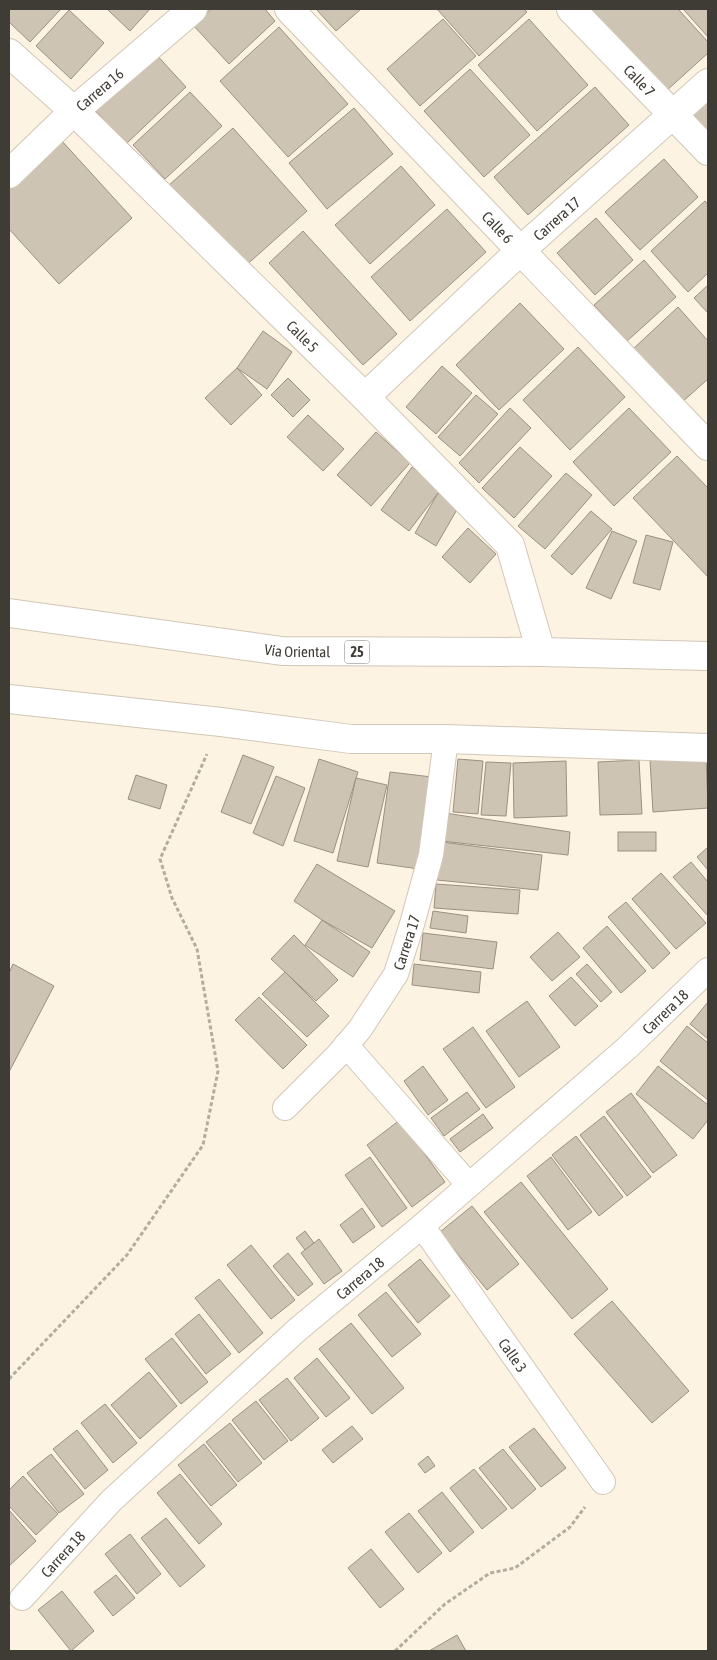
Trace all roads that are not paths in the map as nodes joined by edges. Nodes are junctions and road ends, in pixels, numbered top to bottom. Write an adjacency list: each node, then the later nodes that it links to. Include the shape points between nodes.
1 (193, 9): 6 (main road, Carrera 16)
2 (289, 9): 10 (main road, Calle 6)
3 (571, 9): 7 (main road, Calle 7)
4 (9, 53): 6 (main road, Calle 5)
5 (708, 83): 7 (main road, Carrera 17)
6 (74, 112): 9 (main road, Carrera 16); 11 (main road, Calle 5)
7 (673, 114): 8 (main road, Calle 7); 10 (main road, Carrera 17)
8 (708, 151)
9 (9, 174)
10 (521, 250): 11 (main road, Carrera 17); 12 (main road, Calle 6)
11 (365, 397): 14 (main road, Calle 5, via 510,545)
12 (708, 446)
13 (9, 613): 14 (main road, Vía Oriental / 25, via 282,651)
14 (540, 652): 15 (main road, Vía Oriental / 25)
15 (708, 656)
16 (9, 699): 17 (main road, via 351,739)
17 (446, 739): 18 (main road); 20 (lane, Carrera 17, via 431,855 396,974)
18 (708, 748)
19 (708, 970): 22 (lane, Carrera 18, via 627,1048)
20 (346, 1045): 21 (lane, Carrera 17); 22 (lane)
21 (285, 1108)
22 (469, 1185): 23 (lane, Carrera 18)
23 (422, 1226): 24 (lane, Calle 3); 25 (lane, Carrera 18, via 297,1330 111,1501)
24 (603, 1482)
25 (22, 1598)

